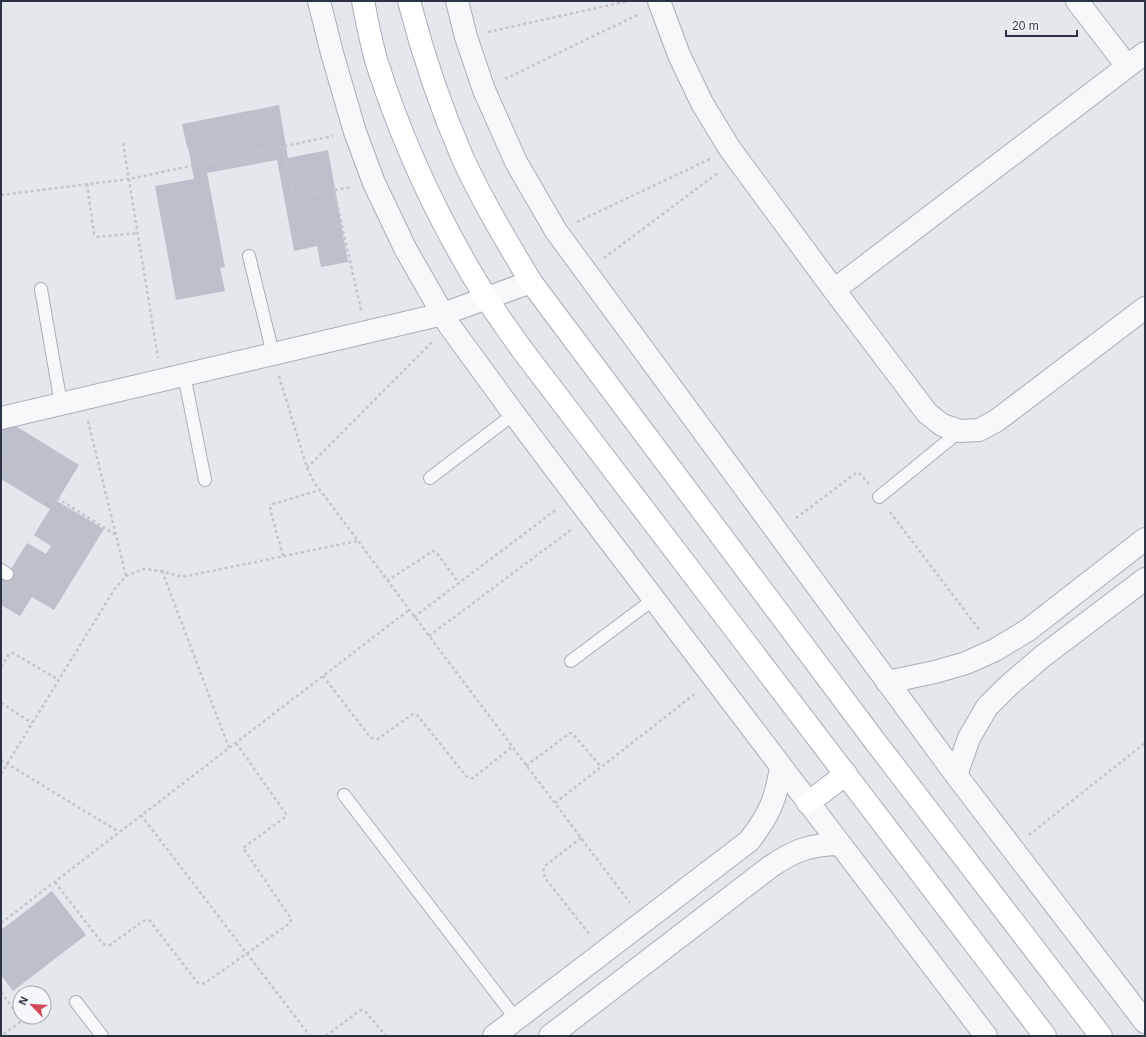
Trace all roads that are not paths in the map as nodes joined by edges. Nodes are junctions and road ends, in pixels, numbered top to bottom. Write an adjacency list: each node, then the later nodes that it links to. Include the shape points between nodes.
1 (319, 1): 15 (street, via 355,132 374,183 406,250)
2 (363, 1): 13 (street, via 377,62 398,123 427,190)
3 (409, 1): 10 (street, via 437,94 463,159 495,222)
4 (457, 1): 29 (street, via 484,90 516,162 556,231)
5 (1077, 1): 8 (street)
6 (659, 2): 12 (street, via 679,55 702,103 734,154)
7 (1145, 53): 8 (street)
8 (1127, 66): 12 (street)
9 (249, 256): 16 (lane)
10 (531, 282): 13 (street); 44 (street, via 874,740)
11 (41, 289): 18 (lane)
12 (834, 290): 21 (street, via 927,413 942,425)
13 (486, 297): 15 (street); 31 (street, via 523,351)
14 (1145, 308): 21 (street, via 996,421 979,430)
15 (446, 319): 16 (street, via 366,332); 19 (street)
16 (273, 354): 17 (street)
17 (184, 375): 18 (street); 23 (lane)
18 (61, 404): 20 (street)
19 (514, 414): 22 (lane); 27 (street)
20 (1, 418)
21 (960, 431): 24 (lane)
22 (430, 478)
23 (205, 480)
24 (879, 497)
25 (1145, 539): 29 (street, via 1028,630 995,650 966,663)
26 (1145, 579): 32 (street, via 1043,656 1007,687 988,707 969,738)
27 (654, 599): 28 (lane); 30 (street)
28 (571, 662)
29 (887, 682): 32 (street)
30 (781, 767): 34 (street); 37 (street, via 772,807 749,842)
31 (846, 774): 34 (street); 43 (street)
32 (956, 775): 38 (street)
33 (344, 795): 37 (lane)
34 (808, 803): 35 (street)
35 (840, 844): 41 (street, via 821,844 786,856); 42 (street)
36 (76, 1002): 39 (lane)
37 (516, 1019): 40 (street)
38 (1145, 1022)
39 (102, 1036)
40 (494, 1036)
41 (550, 1036)
42 (986, 1036)
43 (1045, 1036)
44 (1101, 1036)

